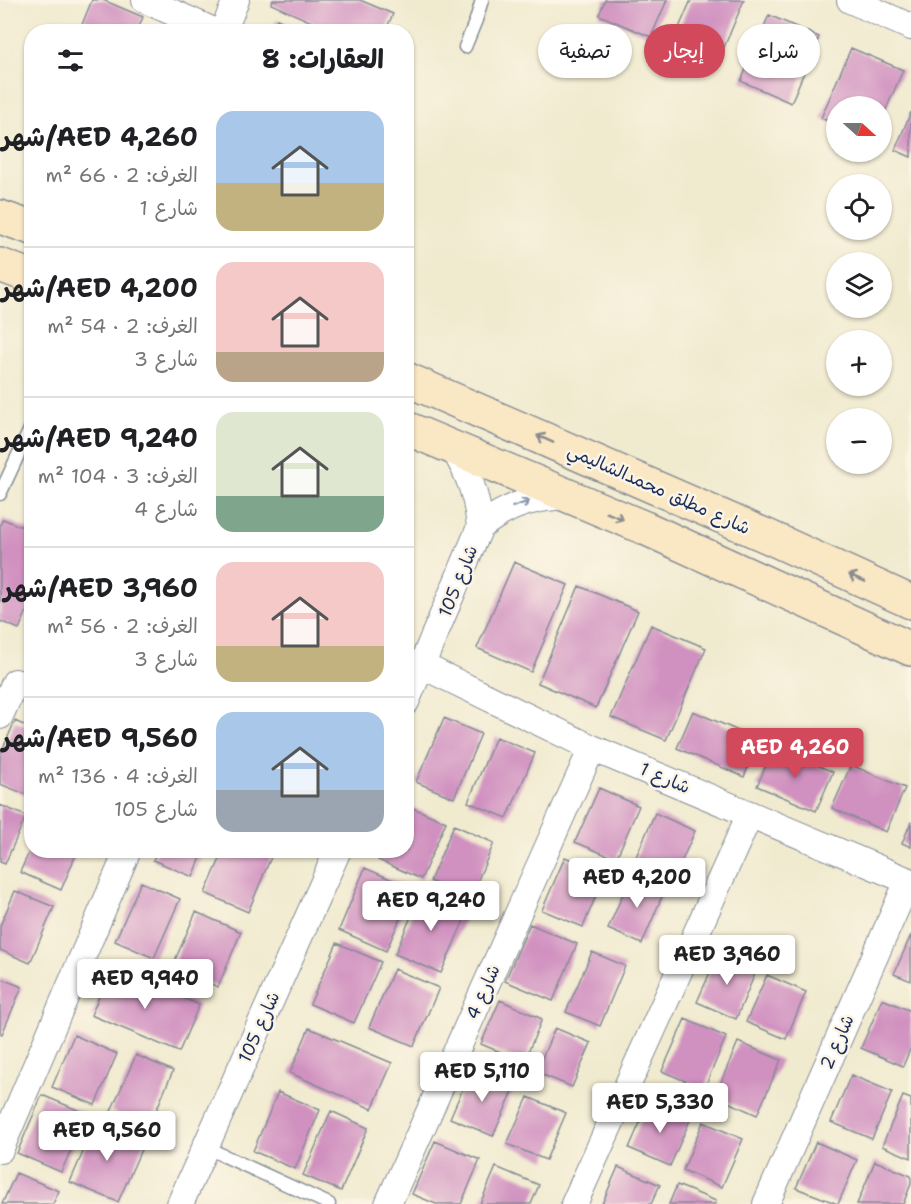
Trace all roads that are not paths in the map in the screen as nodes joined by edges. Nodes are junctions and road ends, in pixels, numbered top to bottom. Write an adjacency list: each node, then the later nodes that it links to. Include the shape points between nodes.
1 (146, 0): 5 (street)
2 (236, 0): 6 (street)
3 (482, 0): 8 (lane)
4 (850, 0): 7 (street)
5 (198, 24)
6 (226, 24)
7 (911, 27)
8 (465, 47)
9 (0, 217): 10 (street)
10 (24, 225)
11 (0, 265): 12 (street)
12 (24, 274)
13 (414, 382): 21 (street, شارع مطلق محمدالشاليمي, one-way to 13)
14 (414, 431): 16 (street)
15 (24, 442): 17 (lane)
16 (452, 447): 18 (street); 19 (street, شارع 105, via 472,484)
17 (0, 494)
18 (568, 496): 19 (street, شارع 105, one-way to 18, via 520,502); 20 (street, one-way to 20)
19 (480, 527): 24 (street, شارع 105)
20 (645, 528): 21 (street, via 664,529 761,568 774,557); 23 (street)
21 (769, 537): 22 (street, شارع مطلق محمدالشاليمي, one-way to 21)
22 (911, 602)
23 (911, 649)
24 (423, 666): 26 (street, شارع 105); 28 (street, شارع 1)
25 (16, 682): 27 (street)
26 (414, 685)
27 (0, 716)
28 (592, 748): 29 (street, شارع 1); 35 (street, شارع 4)
29 (750, 814): 32 (street, شارع 1); 38 (street)
30 (125, 858): 34 (street)
31 (334, 858): 33 (street, شارع 105)
32 (909, 882): 39 (street, شارع 2)
33 (205, 1148): 36 (street, شارع 105); 37 (lane)
34 (0, 1150)
35 (390, 1203)
36 (180, 1204)
37 (329, 1204)
38 (574, 1204)
39 (766, 1204)

